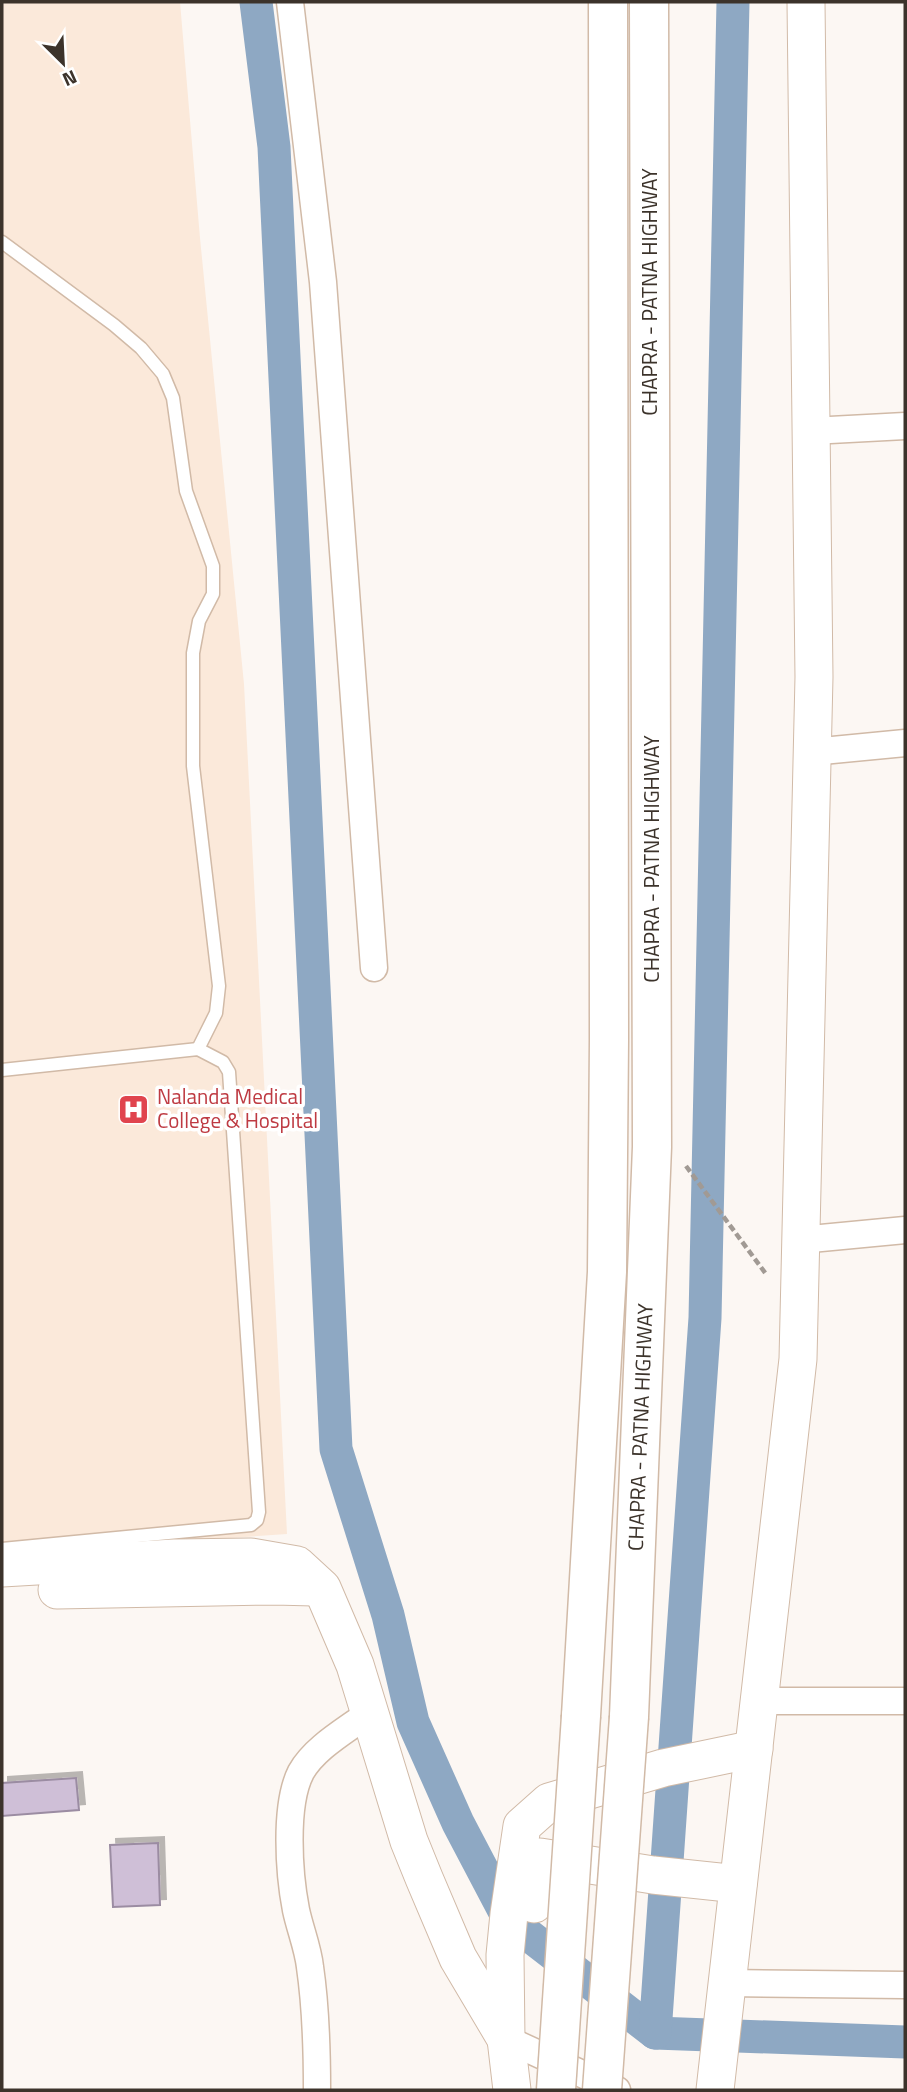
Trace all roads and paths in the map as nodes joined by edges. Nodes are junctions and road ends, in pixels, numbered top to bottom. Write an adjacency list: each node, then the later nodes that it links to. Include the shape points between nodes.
1 (290, 2): 10 (street, via 323,282)
2 (608, 2): 23 (highway, CHAPRA - PATNA HIGHWAY, via 607,1272)
3 (649, 2): 24 (highway, CHAPRA - PATNA HIGHWAY, via 652,1147)
4 (806, 2): 7 (street)
5 (2, 242): 11 (lane, via 141,348 163,374 173,398 186,491 213,566 213,594 199,621 193,653 192,766 219,985 216,1013)
6 (905, 426): 7 (street)
7 (811, 430): 9 (street)
8 (905, 743): 9 (street)
9 (812, 752): 16 (street)
10 (374, 968)
11 (198, 1049): 12 (lane); 17 (lane, via 223,1062 229,1072 257,1520 251,1525)
12 (2, 1070)
13 (698, 1182): 15 (path)
14 (905, 1230): 16 (street)
15 (736, 1233)
16 (800, 1240): 21 (street, via 798,1359)
17 (2, 1549)
18 (2, 1568): 19 (street, via 251,1557 297,1565)
19 (322, 1588): 20 (street); 25 (street, via 355,1665)
20 (2, 1593)
21 (759, 1701): 22 (street); 26 (street)
22 (905, 1701)
23 (581, 1702): 24 (highway); 34 (highway, CHAPRA - PATNA HIGHWAY, bridge)
24 (630, 1704): 35 (highway, CHAPRA - PATNA HIGHWAY, bridge)
25 (369, 1713): 31 (street, via 410,1841 458,1958); 32 (street, via 315,1754 300,1773 290,1819 294,1895 310,1965)
26 (754, 1749): 27 (street); 28 (street, via 663,1768 549,1802 522,1826)
27 (738, 1884): 28 (street, via 540,1857); 30 (street)
28 (521, 1910): 31 (street)
29 (905, 1985): 30 (street)
30 (726, 1993): 37 (street)
31 (515, 2043): 33 (street); 36 (street)
32 (317, 2090)
33 (512, 2090)
34 (556, 2090)
35 (602, 2090)
36 (619, 2090)
37 (715, 2090)

